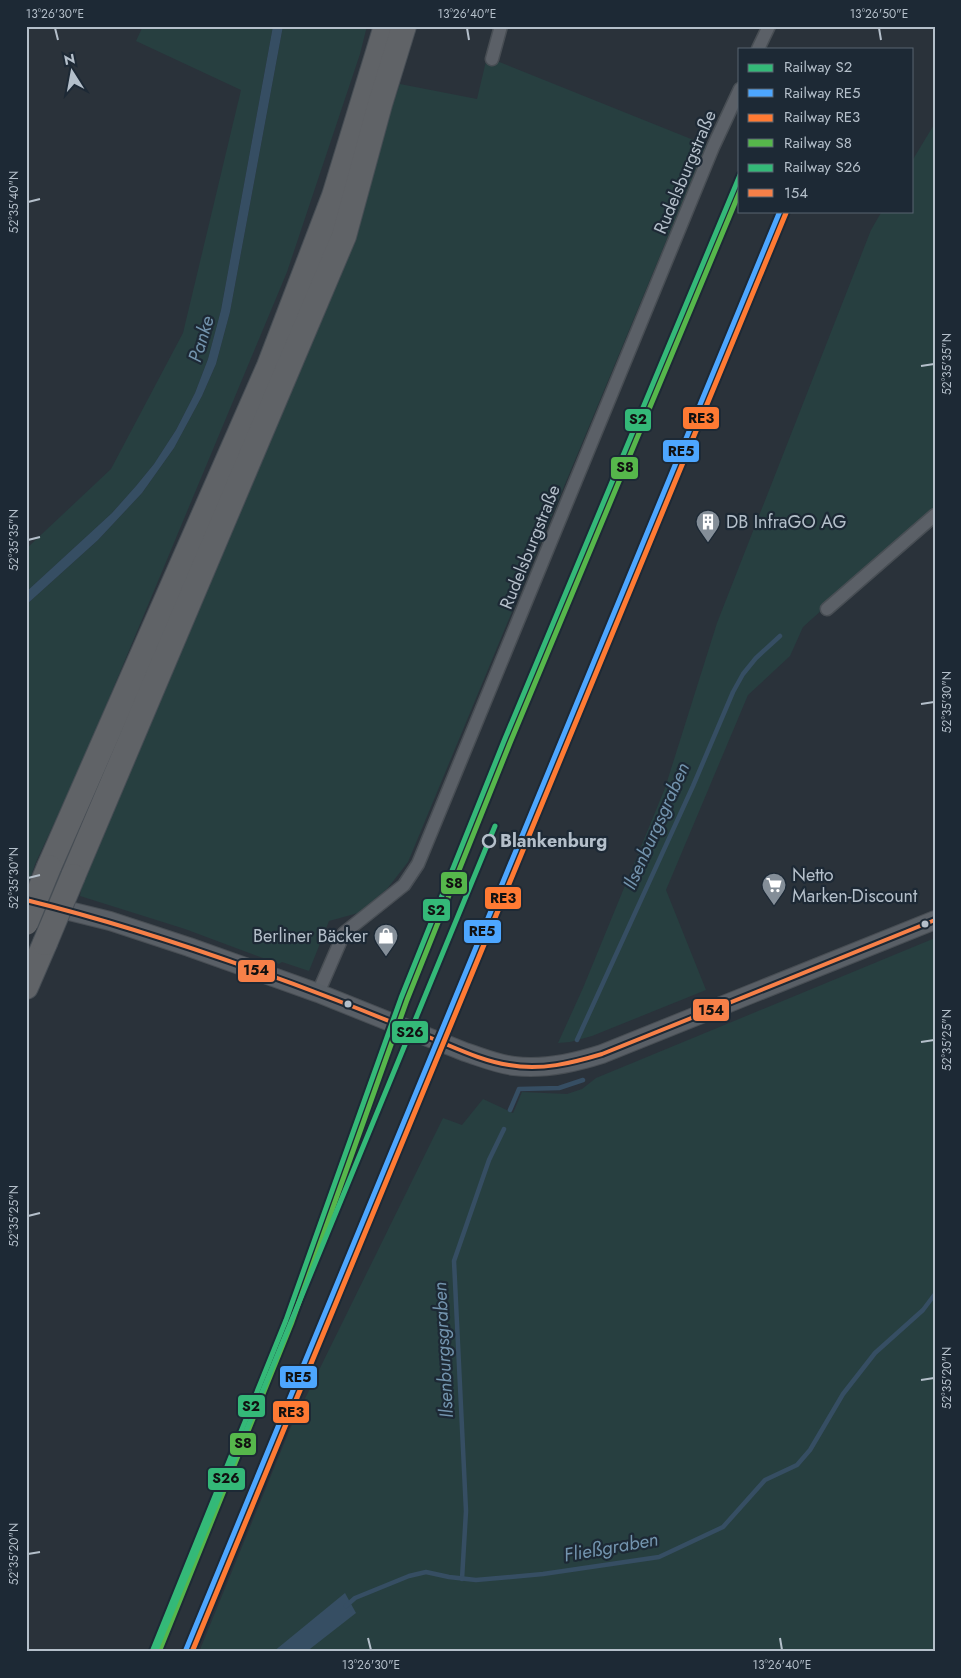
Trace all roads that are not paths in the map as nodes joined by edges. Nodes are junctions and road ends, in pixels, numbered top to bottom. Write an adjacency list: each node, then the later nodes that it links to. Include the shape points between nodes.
1 (386, 26): 12 (highway, bridge, via 334,196 270,366)
2 (404, 26): 13 (highway, bridge, via 344,236)
3 (500, 26): 6 (street)
4 (769, 26): 5 (street)
5 (758, 48)
6 (492, 59)
7 (738, 93): 14 (street, Rudelsburgstraße, via 418,864 404,885 344,933)
8 (935, 515): 9 (street)
9 (827, 609)
10 (26, 900): 14 (main road, via 119,924)
11 (935, 920): 14 (main road, via 620,1048 559,1065 514,1066 490,1060)
12 (26, 923)
13 (26, 987)
14 (318, 993)

